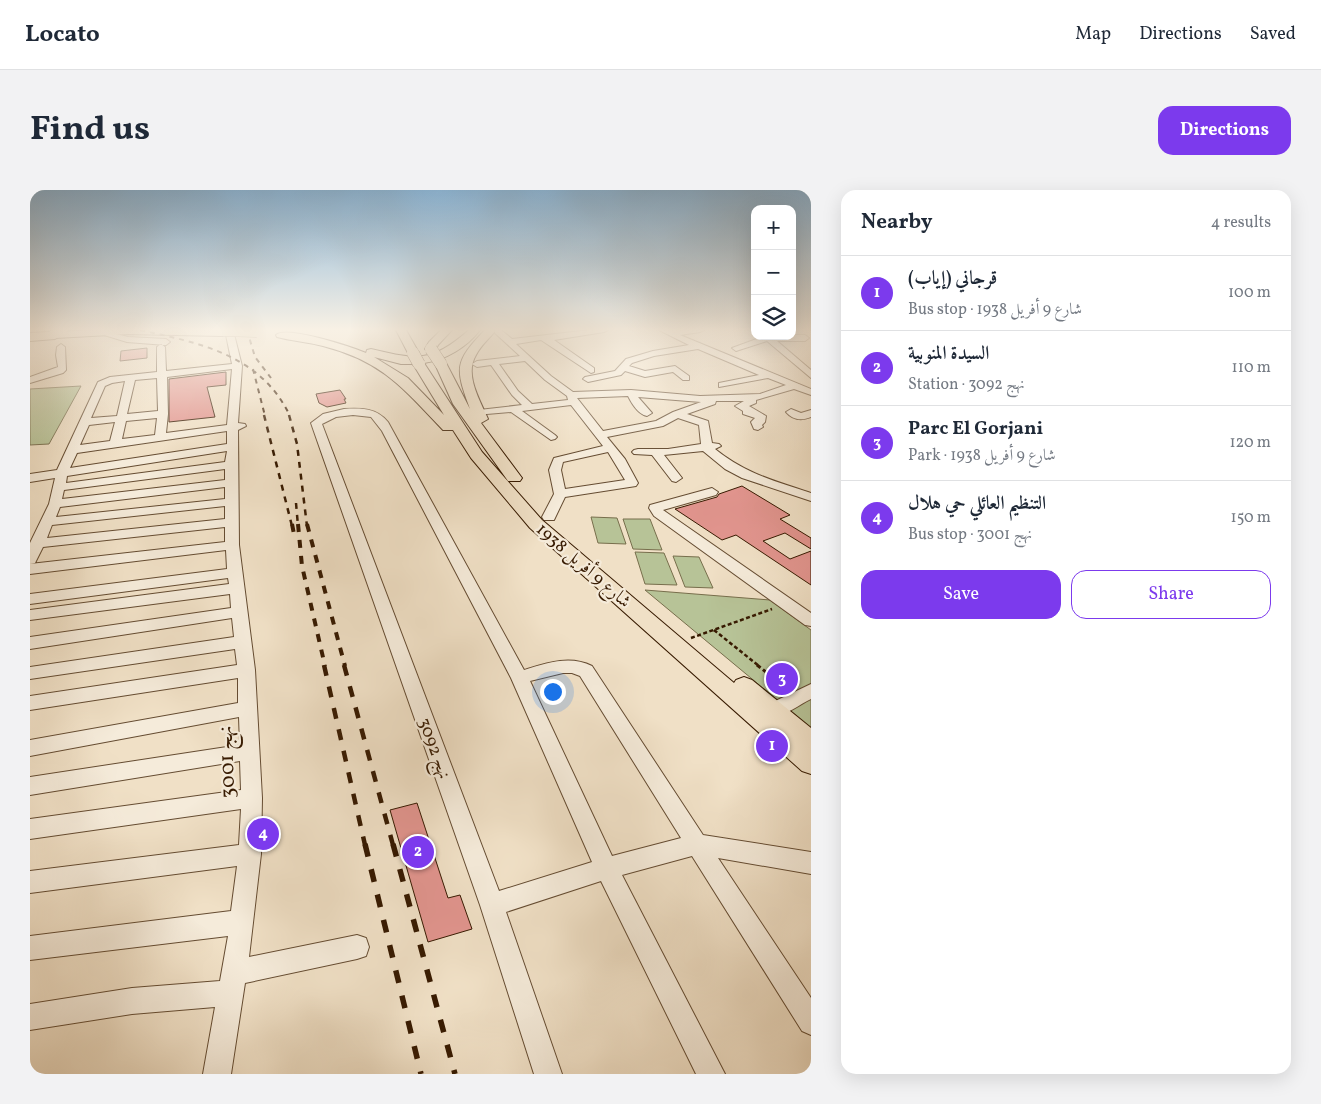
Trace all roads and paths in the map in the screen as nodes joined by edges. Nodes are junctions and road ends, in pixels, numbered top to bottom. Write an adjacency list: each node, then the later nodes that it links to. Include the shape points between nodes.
1 (57, 371): 21 (street)
2 (188, 371): 16 (street)
3 (237, 371): 39 (street, نهج 3001)
4 (389, 371): 51 (main road)
5 (436, 371): 51 (main road, شارع 9 أفريل 1938)
6 (437, 371): 51 (main road, شارع 9 أفريل 1938, via 461,404)
7 (465, 371): 32 (main road)
8 (500, 371): 29 (street)
9 (541, 371): 27 (street)
10 (585, 371): 11 (street, via 589,375)
11 (619, 371)
12 (636, 371): 13 (street, via 645,374)
13 (661, 371)
14 (677, 371): 20 (street)
15 (761, 371): 18 (street)
16 (162, 374): 19 (street); 35 (street)
17 (811, 375): 18 (street)
18 (774, 376): 22 (street); 23 (street)
19 (130, 378): 37 (street); 38 (street, via 105,381 99,385)
20 (686, 378)
21 (30, 380)
22 (722, 385)
23 (796, 385): 24 (street); 26 (street)
24 (811, 392)
25 (631, 394): 27 (street); 28 (street); 33 (street)
26 (761, 397): 28 (street); 41 (street, via 740,406 760,416 760,422 756,422)
27 (572, 398): 29 (street); 42 (street)
28 (722, 398): 36 (street)
29 (530, 407): 30 (street)
30 (513, 409): 32 (street); 43 (street)
31 (791, 412): 34 (street, via 801,417)
32 (479, 413): 51 (main road)
33 (647, 413)
34 (811, 413)
35 (163, 414): 37 (street); 44 (street)
36 (677, 414): 42 (street, via 659,424); 46 (street, via 704,423 706,444)
37 (120, 418): 38 (street); 45 (street)
38 (84, 422): 48 (street)
39 (236, 422): 40 (street); 44 (street); 55 (street, نهج 3001)
40 (185, 423)
41 (758, 427)
42 (601, 435): 47 (street)
43 (551, 437)
44 (160, 438): 45 (street)
45 (115, 444): 48 (street)
46 (711, 447): 49 (street); 59 (street, via 729,466 746,475)
47 (611, 448): 58 (street, via 558,460 555,470); 58 (street, via 632,484)
48 (71, 450): 52 (street)
49 (654, 451): 50 (street); 54 (street)
50 (638, 452)
51 (485, 454): 61 (main road, شارع 9 أفريل 1938); 87 (main road, شارع 9 أفريل 1938, via 536,524)
52 (62, 473): 53 (street); 55 (street); 56 (street)
53 (30, 478)
54 (676, 478)
55 (232, 484): 56 (street); 60 (street); 62 (street); 63 (street); 64 (street, نهج 3001)
56 (60, 488): 60 (street)
57 (712, 492): 69 (street, via 655,508)
58 (560, 494): 61 (street)
59 (811, 497)
60 (56, 504): 62 (street)
61 (549, 517): 74 (main road, شارع 9 أفريل 1938)
62 (46, 522): 63 (street)
63 (37, 543): 65 (street)
64 (232, 545): 66 (street); 67 (street, نهج 3001)
65 (30, 560)
66 (30, 569)
67 (235, 581): 68 (street); 70 (street, نهج 3001); 71 (street)
68 (30, 599)
69 (787, 603): 72 (street); 73 (path)
70 (238, 612): 75 (street, نهج 3001); 76 (street)
71 (30, 615)
72 (811, 621)
73 (714, 630): 74 (path); 80 (path)
74 (689, 639): 83 (main road, شارع 9 أفريل 1938)
75 (243, 642): 77 (street, نهج 3001); 78 (street)
76 (30, 644)
77 (246, 670): 81 (street); 82 (street, نهج 3001)
78 (30, 673)
79 (520, 678): 91 (street, via 568,666 581,667 586,671); 94 (street); 96 (street, نهج 3092, via 381,420 372,413 326,416 316,424)
80 (805, 694): 83 (street)
81 (30, 703)
82 (248, 708): 85 (street); 86 (street, نهج 3001)
83 (773, 710): 84 (main road, شارع 9 أفريل 1938)
84 (811, 742)
85 (30, 748)
86 (250, 751): 88 (street); 89 (street, نهج 3001)
87 (811, 763)
88 (30, 786)
89 (252, 798): 90 (street); 92 (street, نهج 3001)
90 (30, 829)
91 (698, 844): 93 (street); 94 (street); 102 (street)
92 (250, 854): 95 (street); 97 (street, نهج 3001)
93 (811, 863)
94 (606, 868): 96 (street); 105 (street)
95 (30, 882)
96 (492, 905): 104 (street, نهج 3092)
97 (242, 922): 99 (street); 100 (street, نهج 3001)
98 (357, 947): 100 (street)
99 (30, 948)
100 (232, 983): 101 (street); 103 (street, نهج 3001)
101 (30, 1017)
102 (811, 1022)
103 (217, 1074)
104 (548, 1074)
105 (711, 1074)

